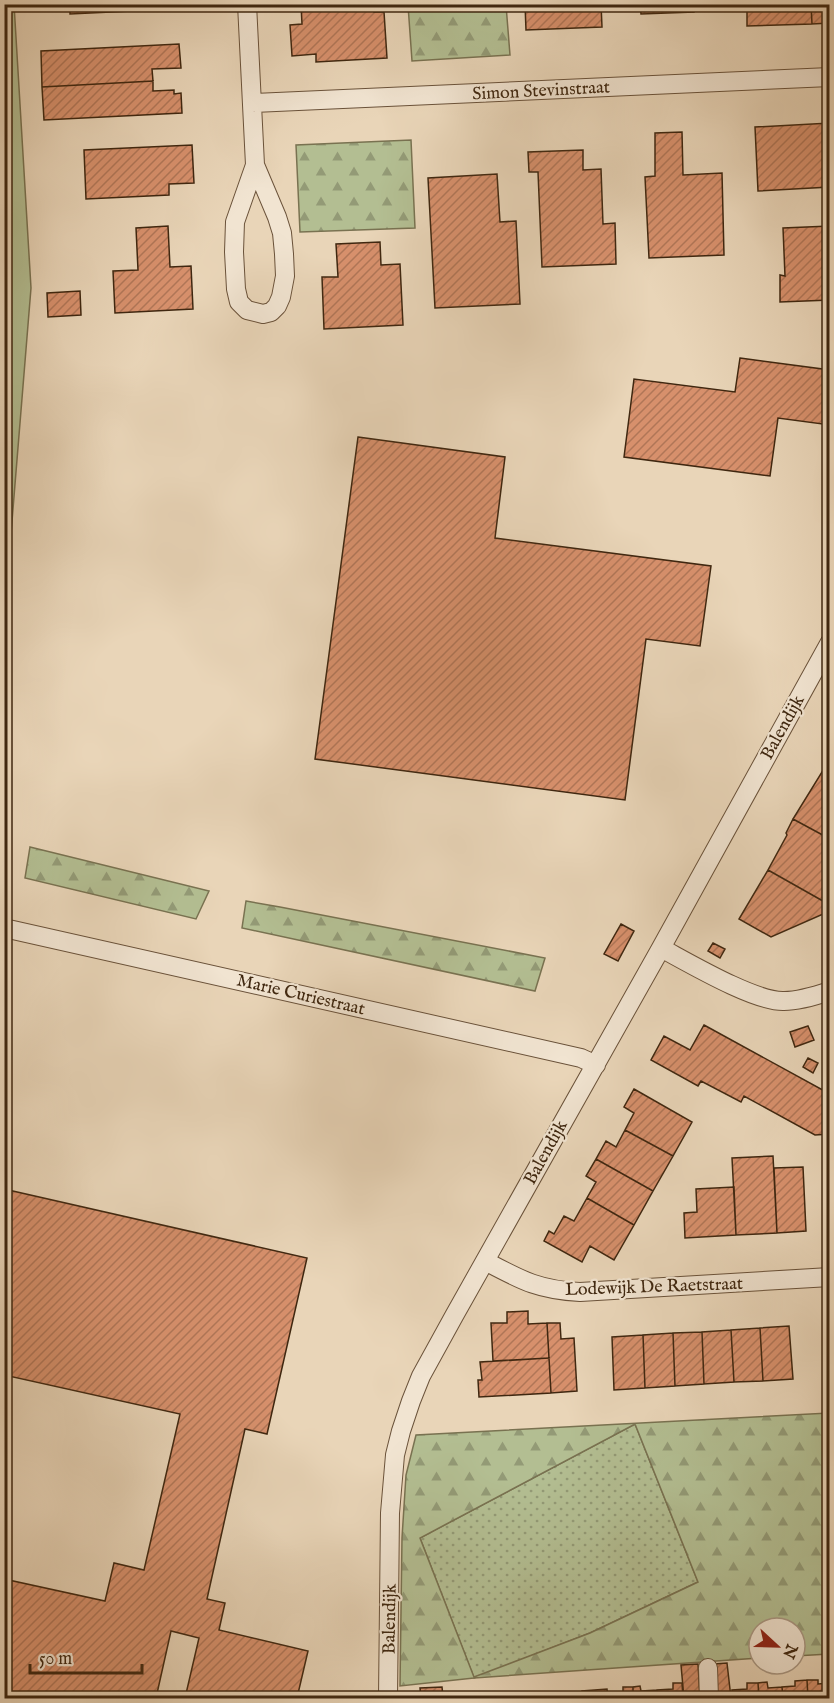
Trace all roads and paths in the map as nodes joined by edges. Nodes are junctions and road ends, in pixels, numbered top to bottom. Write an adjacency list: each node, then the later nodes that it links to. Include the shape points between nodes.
1 (247, 4): 3 (street)
2 (830, 77): 3 (street, Simon Stevinstraat)
3 (252, 103): 4 (street)
4 (255, 165): 4 (street, via 236,222 234,252 239,302 247,310 263,314 272,312 281,297 284,254 277,217)
5 (830, 642): 7 (street, Balendijk)
6 (4, 928): 9 (street, Marie Curiestraat, via 581,1058)
7 (661, 948): 8 (street, via 762,997 783,1001); 9 (street, Balendijk)
8 (830, 991)
9 (596, 1065): 10 (street, Balendijk)
10 (485, 1261): 11 (street, Lodewijk De Raetstraat, via 538,1287 558,1291); 13 (street, Balendijk, via 421,1376 399,1439 390,1513)
11 (830, 1278)
12 (708, 1668): 14 (street)
13 (388, 1698)
14 (709, 1698)

